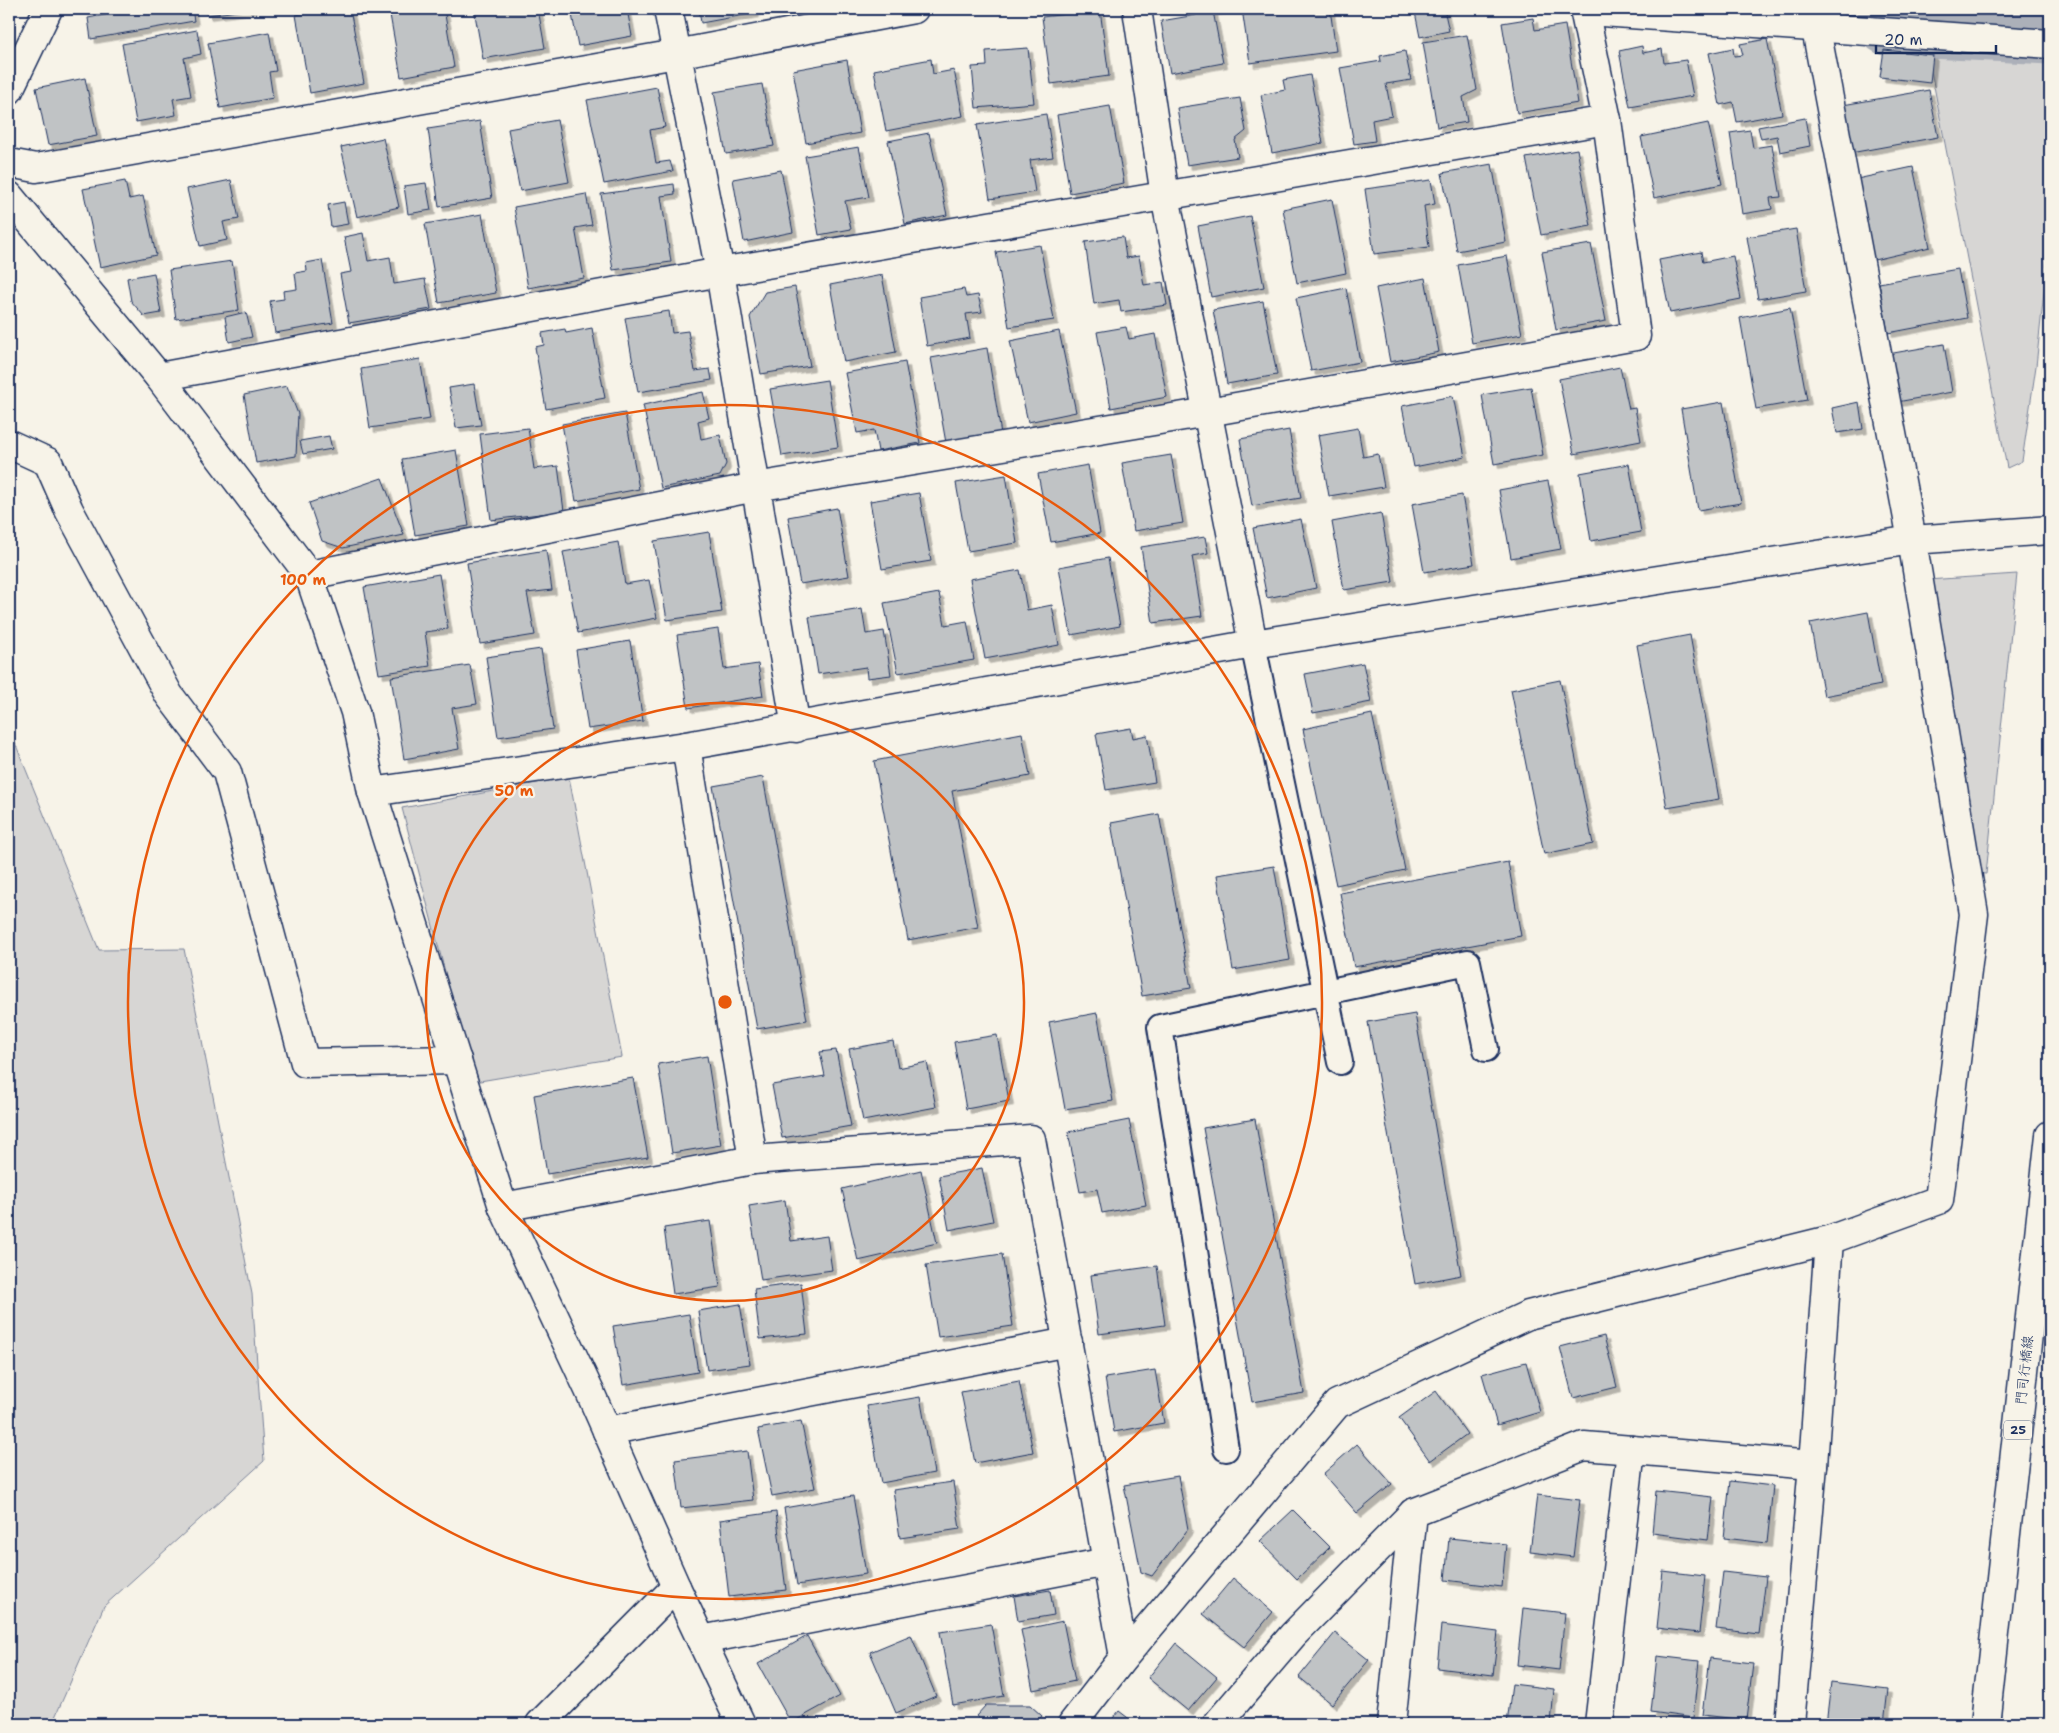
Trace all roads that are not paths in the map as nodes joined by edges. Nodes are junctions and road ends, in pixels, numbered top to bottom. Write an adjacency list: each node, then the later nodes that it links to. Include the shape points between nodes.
1 (48, 9): 9 (street)
2 (668, 9): 8 (street)
3 (914, 9): 8 (street)
4 (1137, 9): 13 (street)
5 (1592, 10): 6 (street); 10 (street)
6 (1816, 28): 7 (street); 20 (street)
7 (2050, 44)
8 (676, 54): 11 (street, via 36,168); 14 (street)
9 (9, 90)
10 (1607, 120): 13 (street); 16 (street, via 1636,336)
11 (9, 163)
12 (9, 196): 15 (street)
13 (1164, 196): 14 (street); 16 (street)
14 (720, 272): 15 (street); 18 (street)
15 (159, 377): 21 (street)
16 (1208, 412): 18 (street); 22 (street)
17 (9, 444): 28 (street, via 48,462 69,510 168,695 227,772 305,1063)
18 (756, 487): 21 (street); 23 (street)
19 (2050, 530): 20 (street)
20 (1912, 540): 22 (street); 33 (street, via 1974,914 1939,1200)
21 (310, 575): 25 (street, via 356,712)
22 (1253, 644): 23 (street); 26 (lane)
23 (796, 728): 24 (street)
24 (686, 746): 25 (street); 31 (street)
25 (372, 792): 28 (street)
26 (1325, 992): 27 (lane, via 1468,962); 29 (lane); 36 (lane, via 1160,1026)
27 (1486, 1048)
28 (456, 1060): 32 (street)
29 (1340, 1062)
30 (2050, 1135): 51 (street, 門司行橋線 / 25)
31 (753, 1160): 32 (street); 34 (street, via 1031,1139)
32 (503, 1207): 35 (street)
33 (1829, 1240): 38 (street); 43 (street, via 1528,1315 1337,1404)
34 (1068, 1342): 35 (street); 40 (street)
35 (607, 1431): 41 (street)
36 (1226, 1449)
37 (1631, 1450): 38 (street); 39 (street, via 1584,1446); 49 (street)
38 (1813, 1465): 50 (street)
39 (1413, 1513): 47 (street, via 1293,1634); 48 (street)
40 (1107, 1562): 42 (street); 43 (street)
41 (676, 1587): 42 (street); 44 (street)
42 (701, 1640): 45 (street)
43 (1124, 1657): 46 (street)
44 (540, 1724)
45 (741, 1724)
46 (1072, 1724)
47 (1217, 1724)
48 (1391, 1724)
49 (1599, 1724)
50 (1790, 1724)
51 (1985, 1724)

